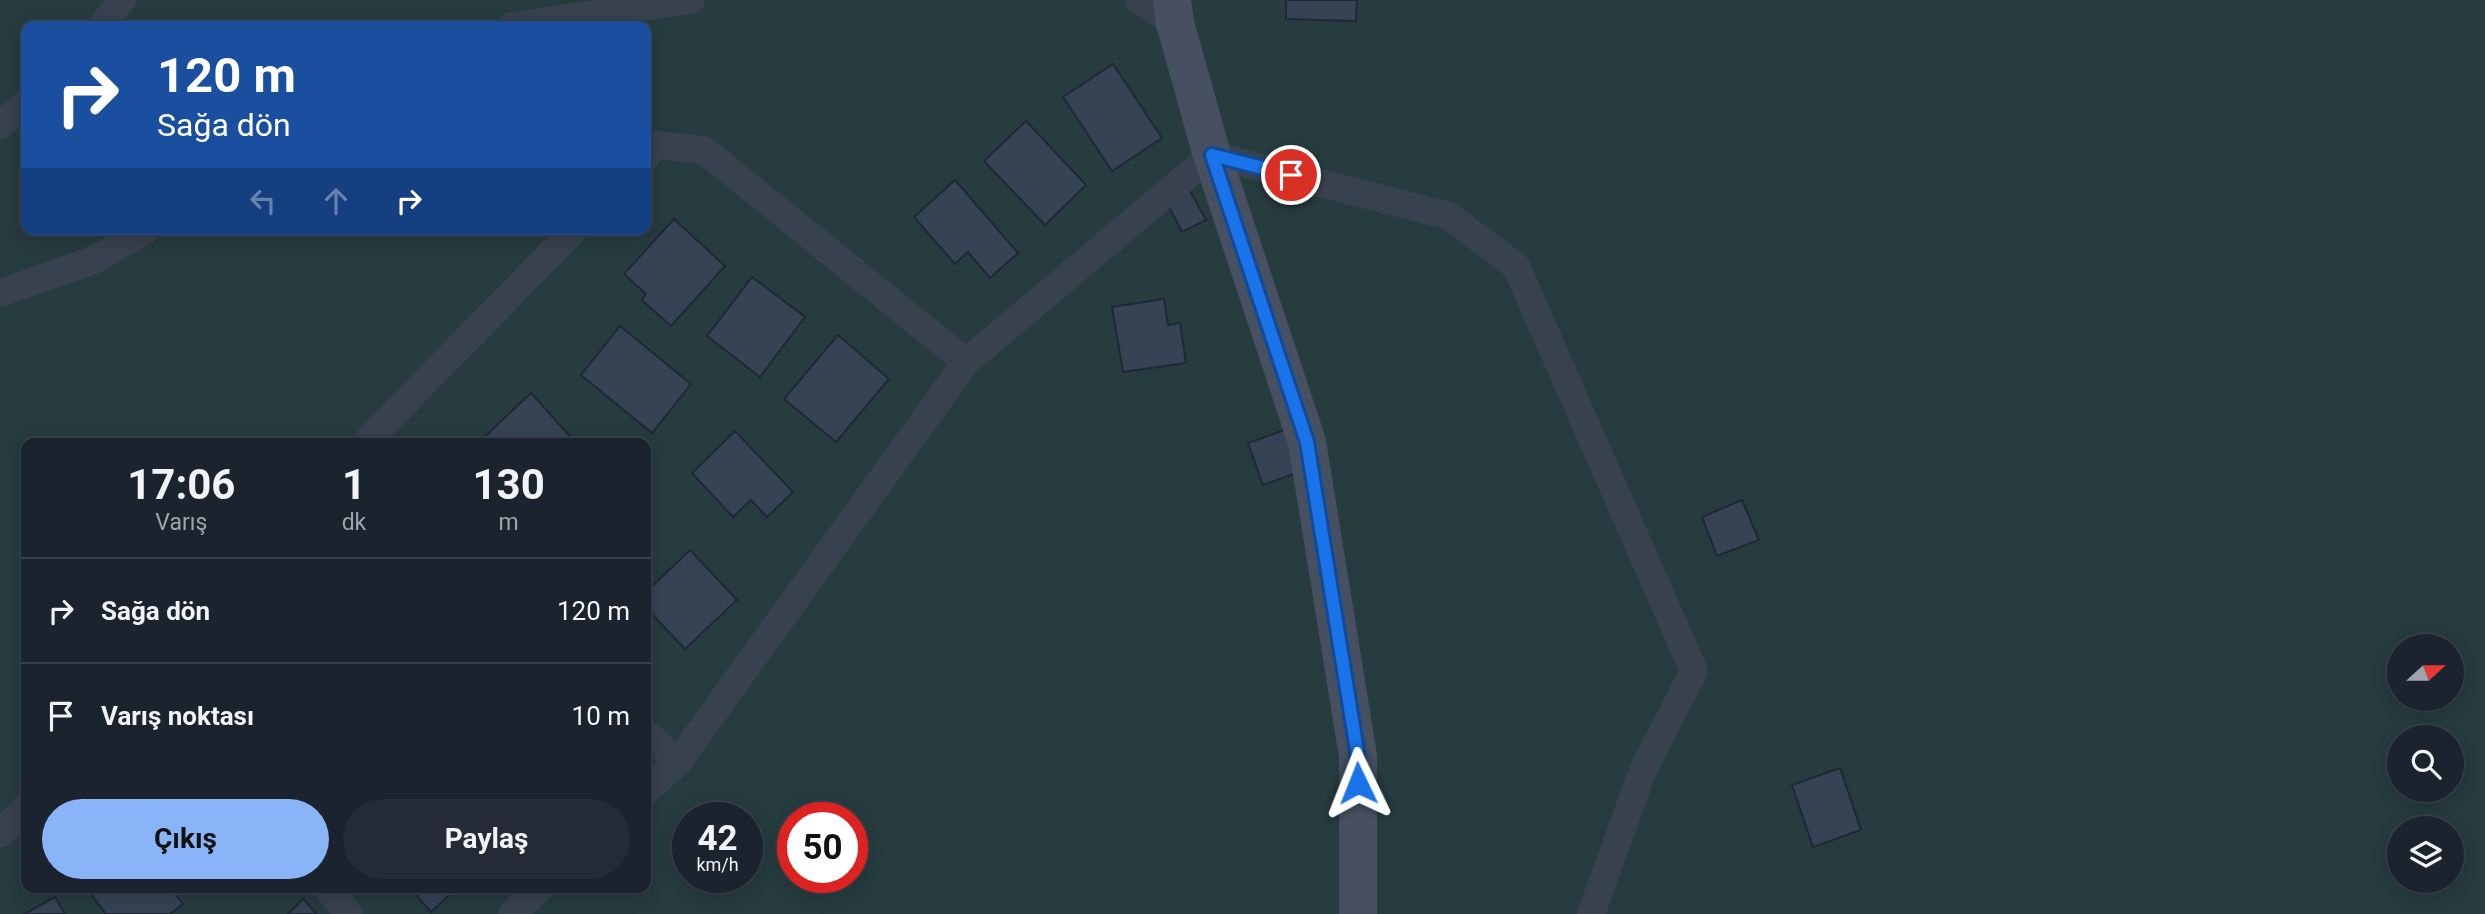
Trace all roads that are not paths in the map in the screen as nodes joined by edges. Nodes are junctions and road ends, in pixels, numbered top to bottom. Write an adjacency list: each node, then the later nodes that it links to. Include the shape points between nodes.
1 (122, 0): 5 (street)
2 (691, 0): 6 (street)
3 (1139, 0): 4 (street)
4 (1173, 12): 10 (main road)
5 (106, 21)
6 (546, 21)
7 (21, 108): 8 (street)
8 (0, 125)
9 (651, 152): 14 (street, via 657,145 704,149)
10 (1212, 155): 14 (street); 25 (main road, via 1307,442 1358,757); 26 (street, via 1448,216 1516,266 1694,671 1643,770)
11 (137, 235): 13 (street, via 94,260)
12 (569, 235): 15 (street)
13 (0, 293)
14 (965, 362): 17 (street)
15 (370, 438)
16 (651, 738): 17 (street)
17 (678, 762): 18 (street)
18 (651, 786)
19 (21, 813): 20 (street)
20 (0, 834)
21 (331, 893): 23 (street)
22 (535, 893): 24 (street)
23 (349, 914)
24 (512, 914)
25 (1357, 914)
26 (1591, 914)

